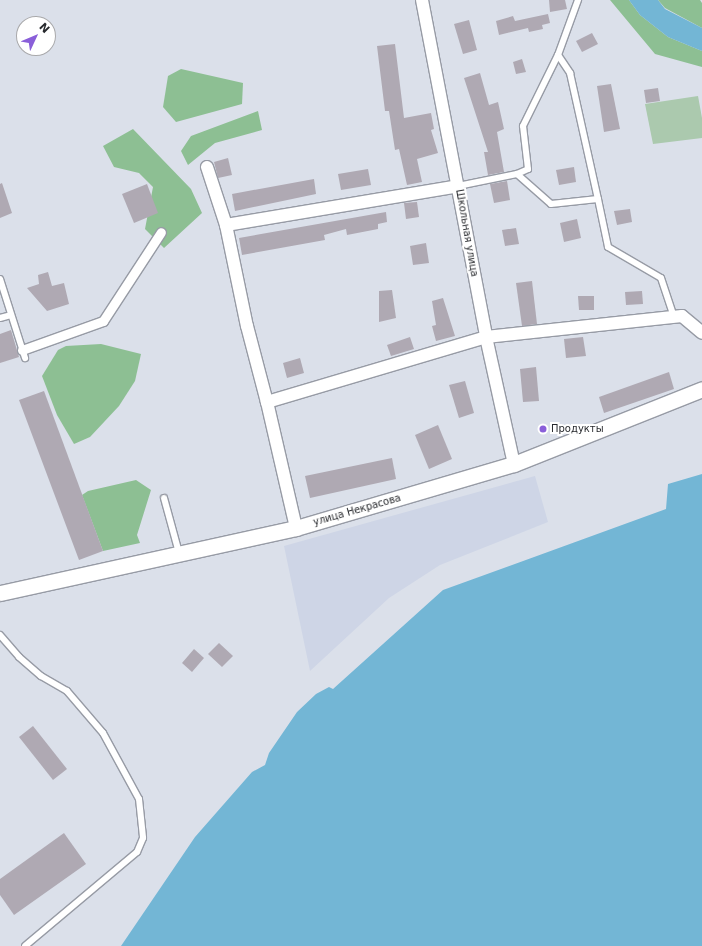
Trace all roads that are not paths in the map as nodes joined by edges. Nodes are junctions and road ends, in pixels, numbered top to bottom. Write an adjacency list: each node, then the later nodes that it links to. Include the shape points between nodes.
1 (422, 0): 6 (street, Школьная улица)
2 (578, 0): 3 (lane)
3 (558, 55): 5 (lane, via 523,126 528,169); 7 (lane, via 570,73)
4 (207, 167): 8 (street)
5 (518, 174): 6 (lane); 7 (lane, via 551,204)
6 (458, 186): 8 (street); 15 (street, Школьная улица)
7 (598, 199): 12 (lane, via 608,247 661,278)
8 (226, 225): 18 (street, via 246,326)
9 (161, 232): 16 (street, via 103,321)
10 (0, 279): 11 (lane)
11 (11, 314): 13 (lane); 16 (lane)
12 (674, 317): 14 (street, via 682,316); 15 (street)
13 (0, 318)
14 (702, 333)
15 (486, 337): 18 (street); 19 (street, Школьная улица)
16 (23, 354)
17 (702, 389): 19 (street, улица Некрасова)
18 (267, 402): 21 (street)
19 (514, 464): 21 (street, улица Некрасова)
20 (164, 498): 22 (lane)
21 (296, 528): 22 (street, улица Некрасова)
22 (179, 552): 23 (street, улица Некрасова)
23 (0, 593)
24 (0, 635): 25 (lane, via 19,658 41,676 67,691 103,733 139,799 143,838 137,852)
25 (25, 946)

